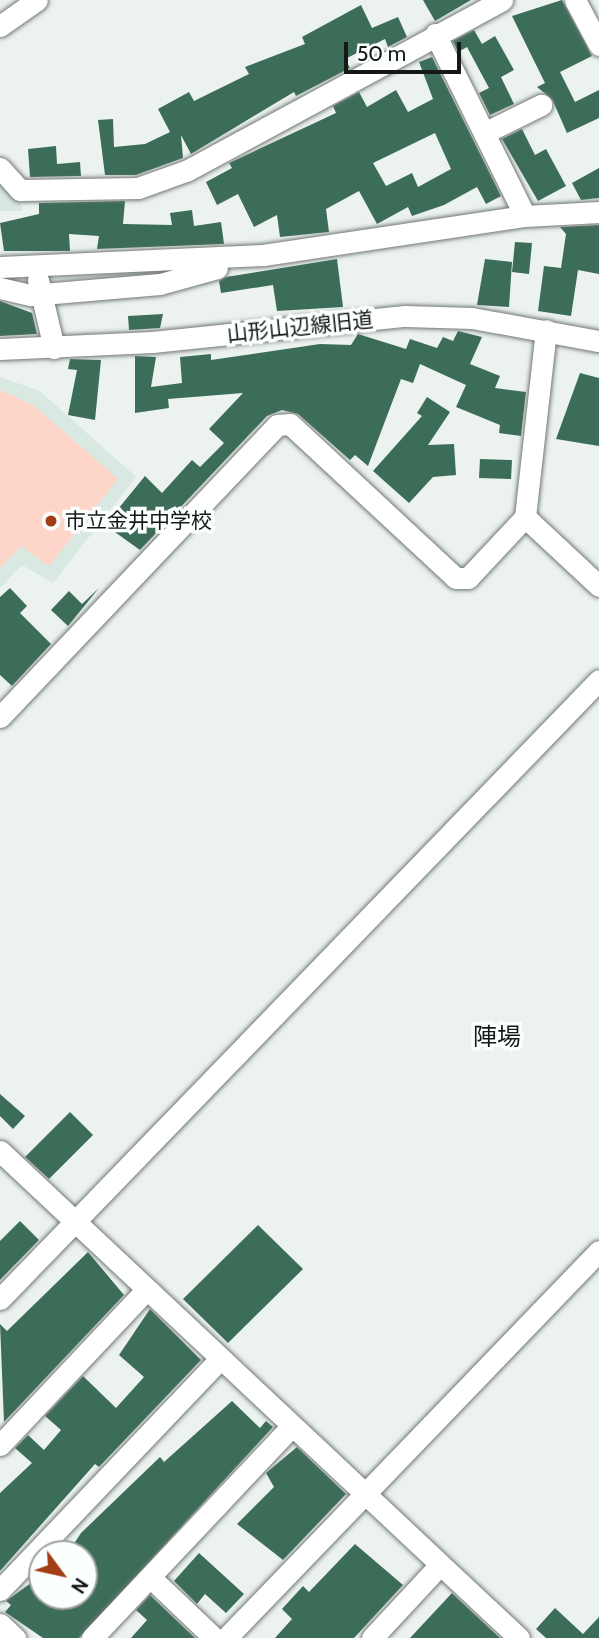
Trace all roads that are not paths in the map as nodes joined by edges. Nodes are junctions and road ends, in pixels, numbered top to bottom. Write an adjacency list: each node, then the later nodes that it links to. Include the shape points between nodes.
1 (37, 0): 4 (street)
2 (502, 0): 5 (street)
3 (575, 0): 6 (street)
4 (0, 26)
5 (435, 34): 8 (street); 9 (street, via 188,170 138,188 20,190)
6 (599, 46)
7 (541, 105): 8 (street)
8 (484, 133): 11 (street)
9 (0, 168)
10 (599, 212): 11 (street)
11 (525, 216): 12 (street)
12 (263, 256): 13 (street, via 125,266); 16 (street, via 160,284)
13 (36, 264): 14 (street); 16 (street)
14 (0, 267)
15 (0, 288): 16 (street)
16 (38, 295): 19 (street)
17 (546, 330): 18 (street, 山形山辺線旧道); 19 (street, 山形山辺線旧道, via 405,316); 21 (street)
18 (599, 341)
19 (54, 348): 20 (street, 山形山辺線旧道)
20 (0, 349)
21 (525, 517): 22 (street); 24 (street, via 468,578 456,578 290,424 277,425)
22 (599, 586)
23 (599, 680): 26 (street)
24 (0, 717)
25 (0, 1151): 26 (street)
26 (75, 1221): 28 (street); 29 (street)
27 (599, 1251): 33 (street)
28 (147, 1289): 30 (street); 32 (street)
29 (0, 1299)
30 (220, 1358): 31 (street); 36 (street)
31 (292, 1426): 33 (street); 35 (street)
32 (0, 1445)
33 (364, 1494): 34 (street); 42 (street)
34 (439, 1566): 38 (street); 43 (street)
35 (150, 1577): 40 (street); 41 (street)
36 (0, 1590)
37 (0, 1624): 39 (street)
38 (513, 1637)
39 (15, 1638)
40 (92, 1638)
41 (214, 1638)
42 (226, 1638)
43 (372, 1638)

